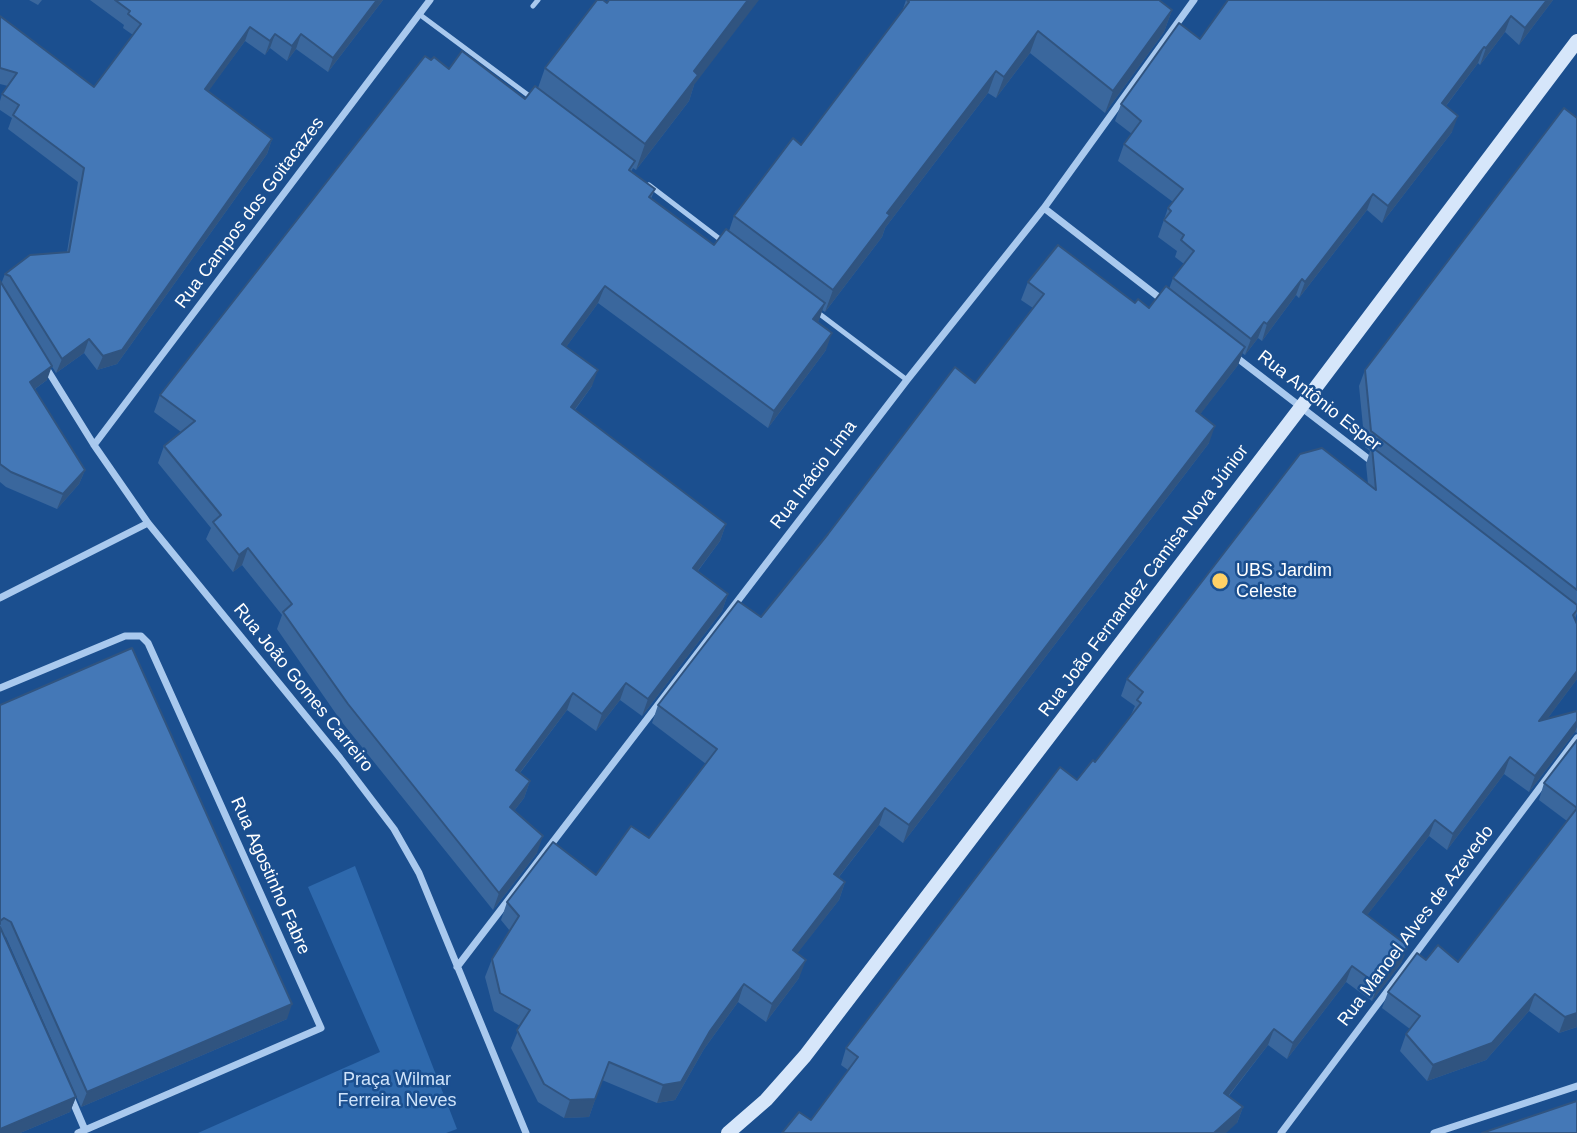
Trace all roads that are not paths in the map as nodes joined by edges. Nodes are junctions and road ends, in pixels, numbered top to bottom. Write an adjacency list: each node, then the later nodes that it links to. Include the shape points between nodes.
1 (430, 0): 5 (street, Rua Campos dos Goitacazes)
2 (538, 0): 4 (lane)
3 (1194, 0): 9 (street, Rua Inácio Lima)
4 (533, 6)
5 (419, 14): 7 (lane); 17 (street, Rua Campos dos Goitacazes)
6 (1577, 41): 16 (main road, Rua João Fernandez Camisa Nova Júnior)
7 (538, 103)
8 (640, 179): 10 (lane)
9 (1044, 208): 12 (street); 15 (street, Rua Inácio Lima)
10 (730, 247)
11 (807, 304): 15 (lane)
12 (1172, 307)
13 (1226, 349): 16 (street, Rua Antônio Esper)
14 (38, 356): 17 (street, Rua João Gomes Carreiro)
15 (906, 380): 23 (street, Rua Inácio Lima)
16 (1301, 407): 18 (street, Rua Antônio Esper); 28 (main road, Rua João Fernandez Camisa Nova Júnior, via 805,1056 766,1100)
17 (94, 445): 19 (street, Rua João Gomes Carreiro)
18 (1378, 466)
19 (148, 523): 20 (street); 23 (street, Rua João Gomes Carreiro, via 394,829 419,873)
20 (0, 598)
21 (0, 688): 26 (street, Rua Agostinho Fabre, via 125,636 141,636 148,643 321,1028)
22 (1577, 738): 29 (street, Rua Manoel Alves de Azevedo)
23 (457, 967): 27 (street, Rua João Gomes Carreiro)
24 (1577, 1086): 30 (street)
25 (68, 1091): 26 (street)
26 (81, 1131)
27 (526, 1133)
28 (728, 1133)
29 (1281, 1133)
30 (1434, 1133)

